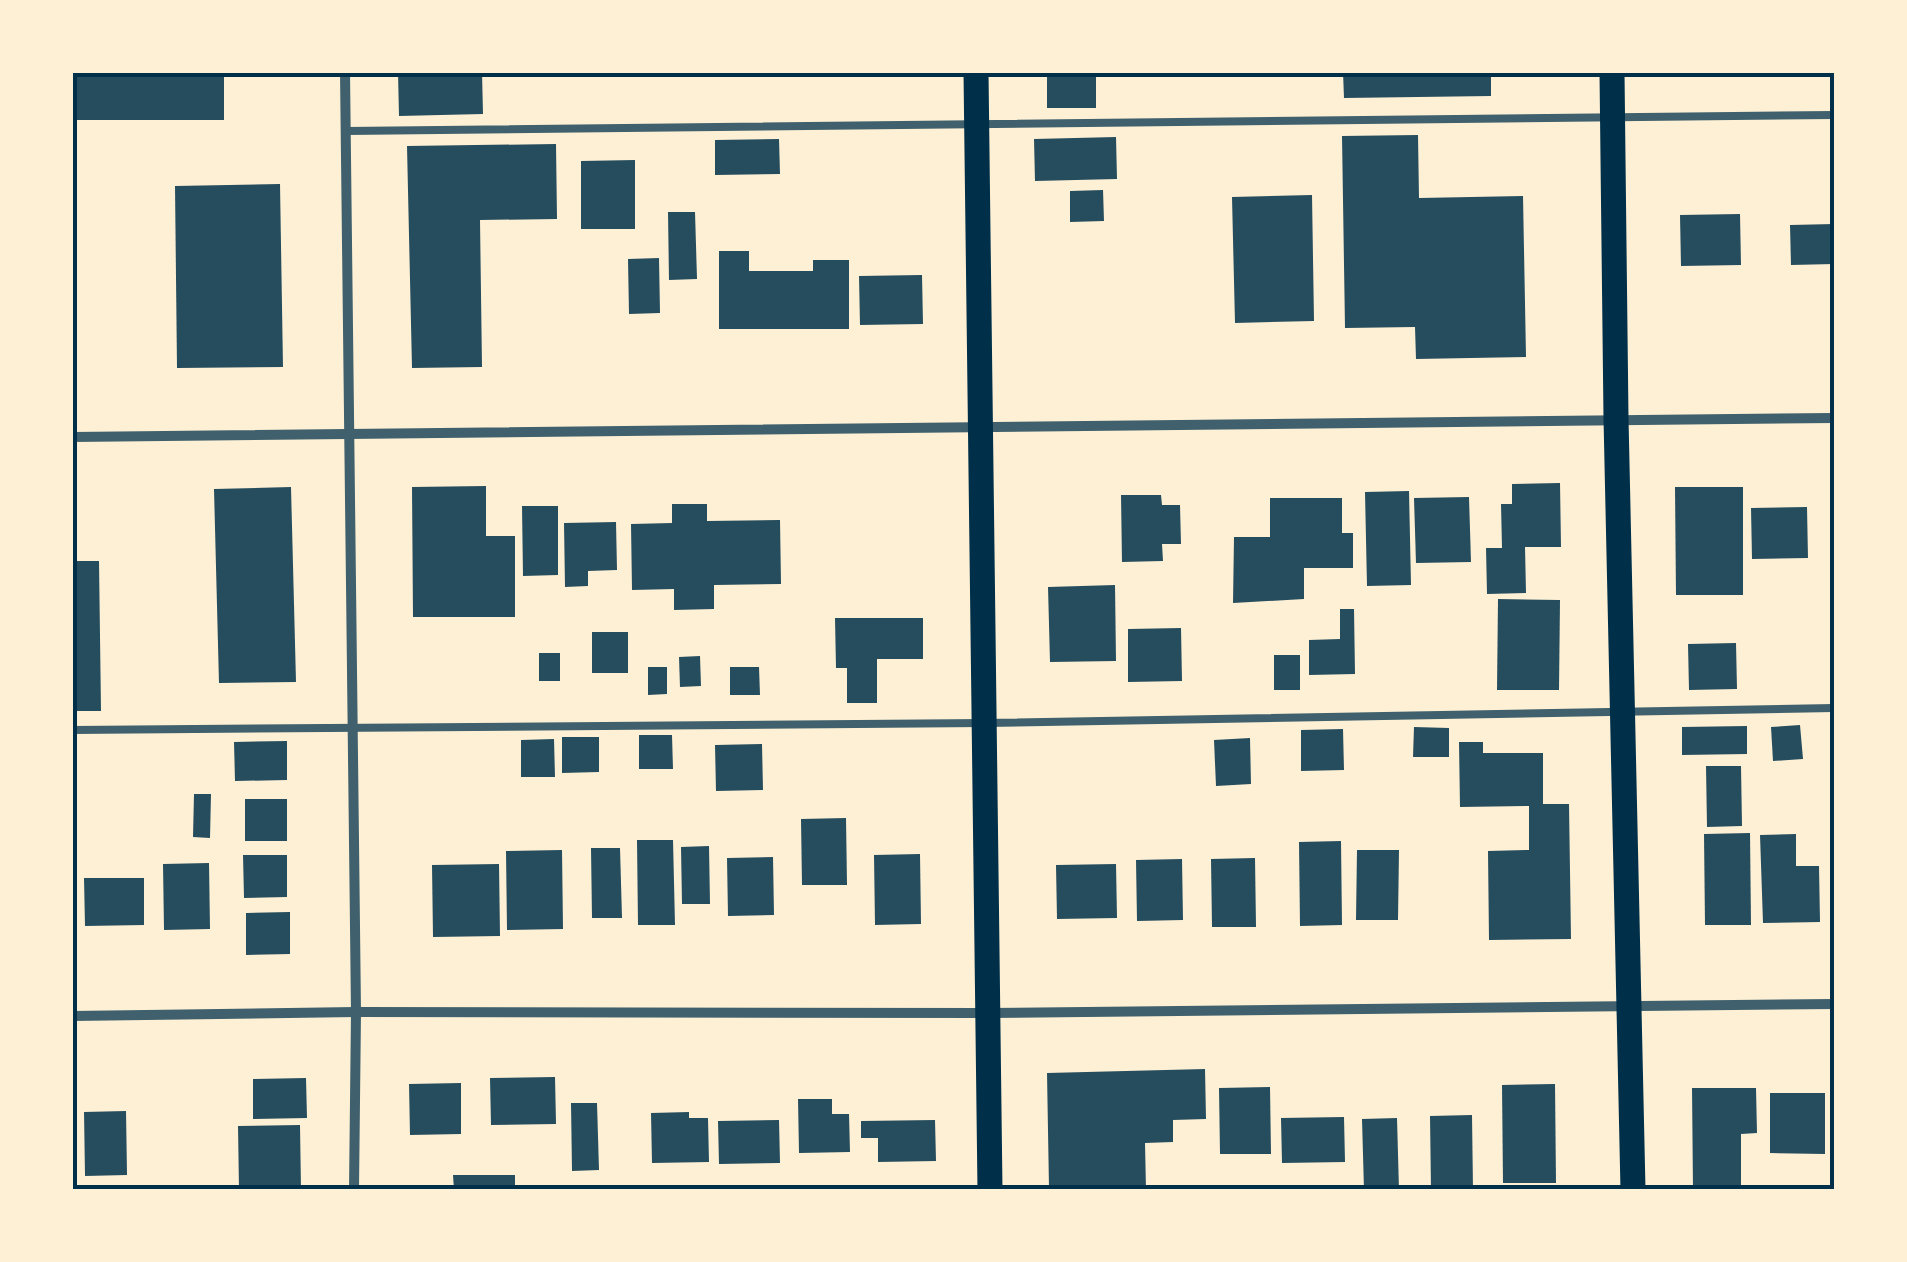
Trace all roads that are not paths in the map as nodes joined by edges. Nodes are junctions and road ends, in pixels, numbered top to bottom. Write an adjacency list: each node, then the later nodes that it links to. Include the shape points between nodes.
1 (346, 72): 7 (street)
2 (976, 72): 6 (main road)
3 (1612, 72): 5 (main road)
4 (1834, 115): 5 (lane)
5 (1613, 117): 6 (lane); 8 (main road)
6 (977, 124): 7 (lane); 10 (main road)
7 (346, 131): 11 (street)
8 (1616, 418): 9 (street); 10 (street); 14 (main road)
9 (1834, 418)
10 (982, 429): 11 (street); 15 (main road)
11 (348, 434): 12 (street); 16 (street)
12 (72, 437)
13 (1834, 708): 14 (lane)
14 (1623, 710): 15 (lane); 19 (main road)
15 (984, 723): 16 (lane); 21 (main road)
16 (352, 726): 17 (lane); 20 (street)
17 (72, 730)
18 (1834, 1004): 19 (street)
19 (1630, 1007): 21 (street); 25 (main road)
20 (356, 1012): 21 (street); 22 (street); 23 (street)
21 (987, 1013): 24 (main road)
22 (72, 1016)
23 (354, 1190)
24 (990, 1190)
25 (1633, 1190)

